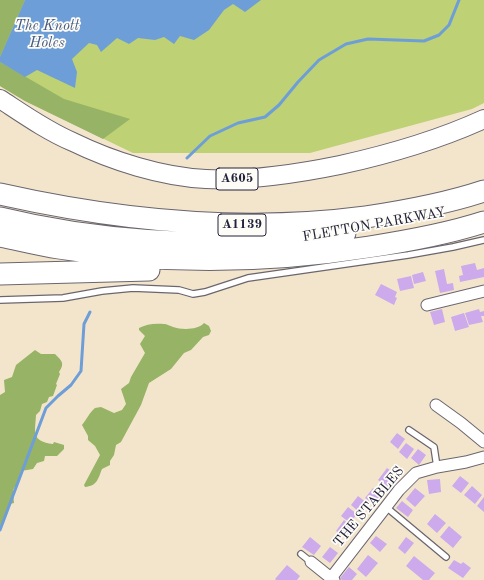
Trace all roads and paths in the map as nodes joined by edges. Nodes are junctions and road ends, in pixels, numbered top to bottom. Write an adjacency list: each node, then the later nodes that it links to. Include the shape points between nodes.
1 (0, 99): 2 (main road, A605, via 71,142 104,156 157,171 205,179 278,176 370,158 417,145)
2 (484, 119)
3 (484, 191): 4 (highway, A1139, via 459,200 403,212 345,220 229,225 84,211)
4 (0, 194)
5 (484, 203): 6 (highway, FLETTON PARKWAY / A1139, via 414,221 338,234 233,243 119,238)
6 (0, 218)
7 (484, 222): 10 (highway, FLETTON PARKWAY)
8 (484, 226): 10 (lane)
9 (0, 236): 12 (highway, FLETTON PARKWAY, via 58,248 117,255 170,259)
10 (418, 239): 12 (highway, FLETTON PARKWAY, via 340,252)
11 (484, 240): 15 (lane, via 408,255 248,278 194,294 179,290 133,288 63,298)
12 (276, 258): 13 (highway, via 225,266)
13 (0, 274)
14 (484, 291): 16 (street)
15 (0, 300)
16 (427, 305)
17 (436, 405): 19 (street)
18 (409, 430): 21 (lane, via 434,447)
19 (484, 442)
20 (484, 457): 21 (street, THE STABLES)
21 (437, 467): 22 (street, THE STABLES, via 416,473)
22 (386, 507): 24 (lane); 26 (street, THE STABLES)
23 (301, 554): 25 (lane)
24 (446, 558)
25 (311, 562): 26 (street, THE STABLES)
26 (332, 579)

